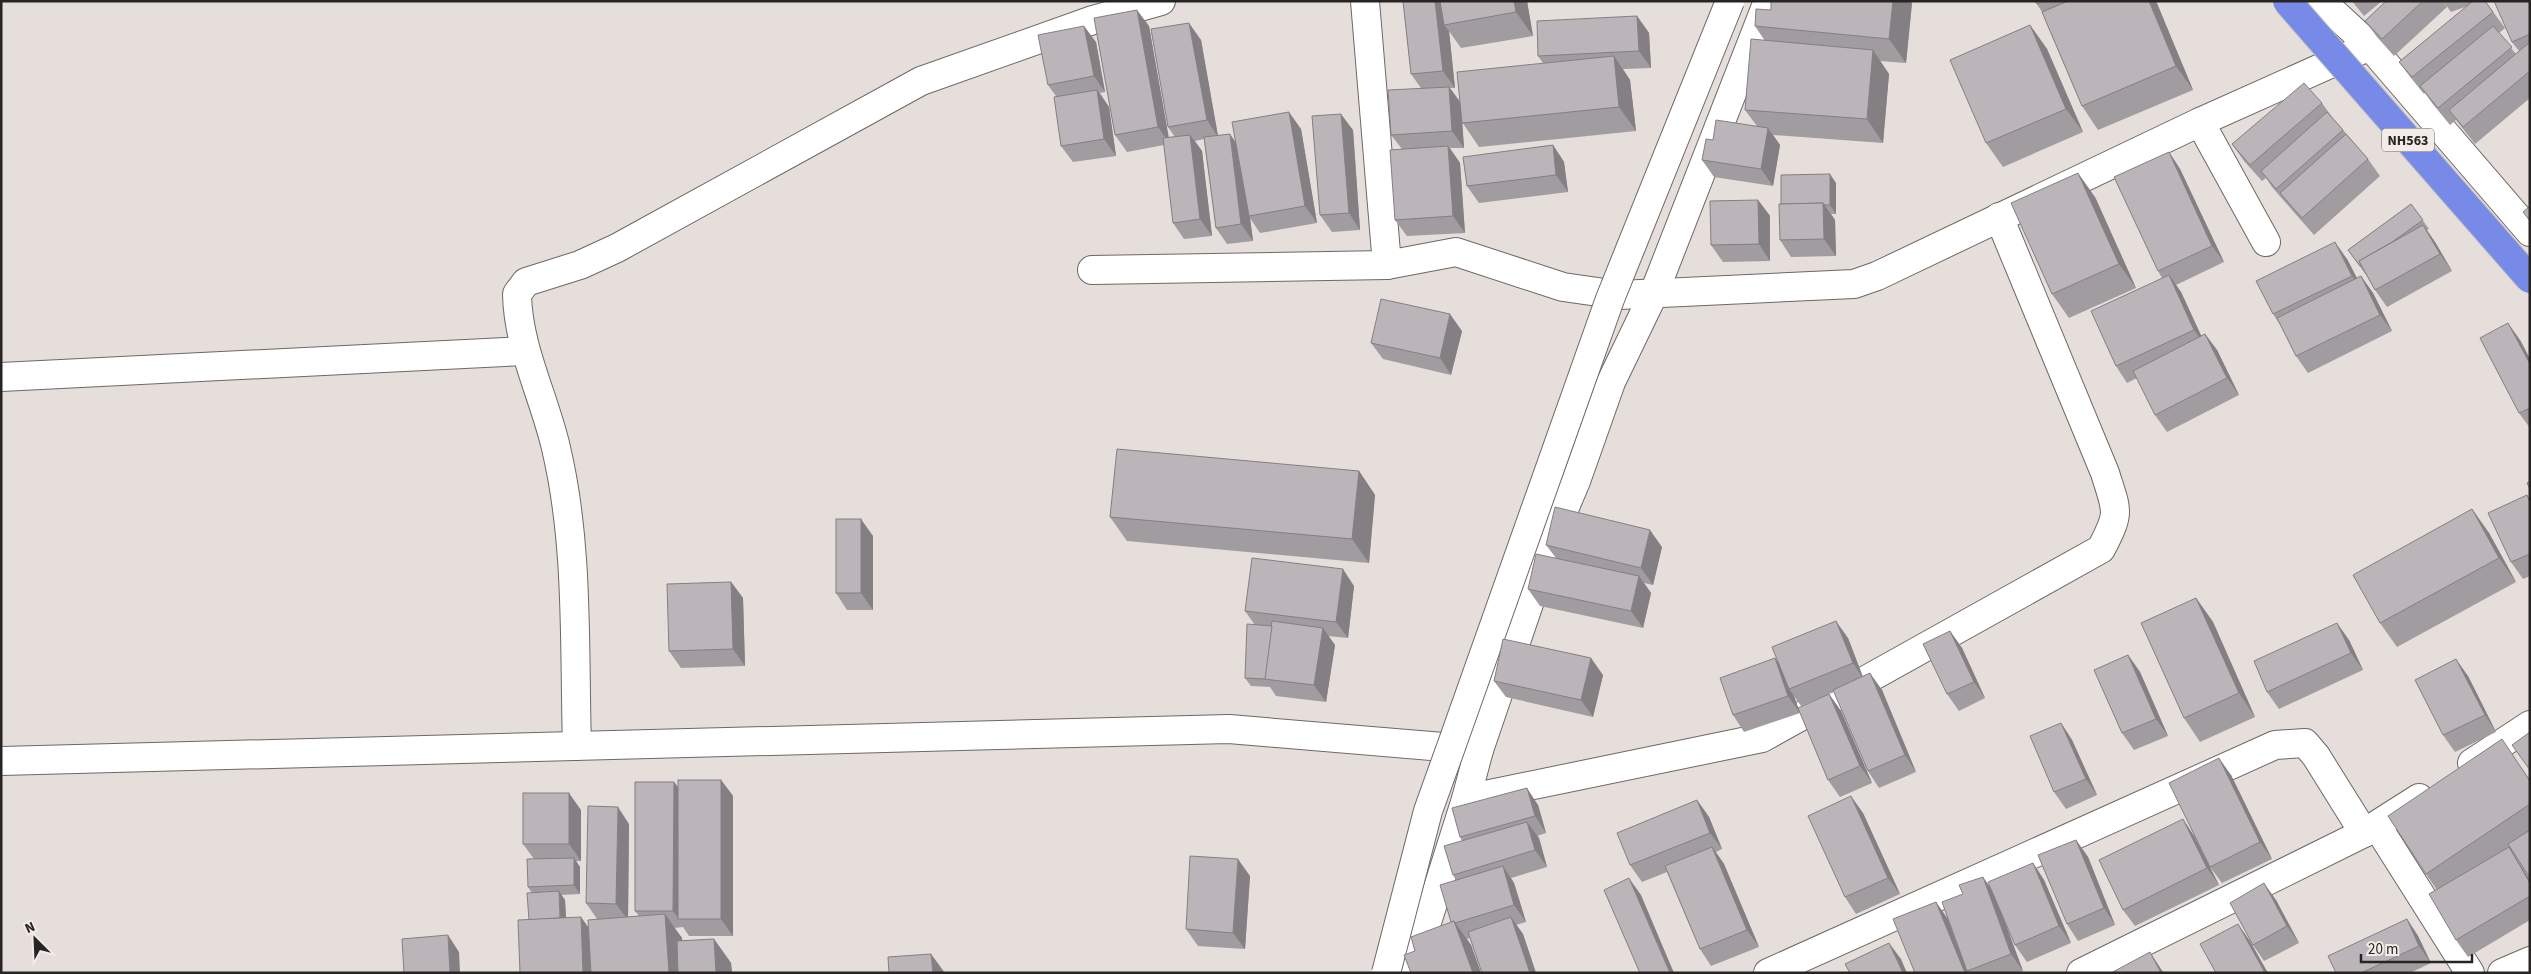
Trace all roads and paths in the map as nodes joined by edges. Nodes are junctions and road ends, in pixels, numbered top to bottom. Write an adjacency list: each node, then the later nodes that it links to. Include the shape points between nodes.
1 (1161, 1): 16 (street, via 1093,20 921,81 617,248 580,265 526,282 517,294)
2 (1365, 1): 12 (street)
3 (1730, 1): 25 (street, bridge, via 1610,299 1454,737 1428,811)
4 (1768, 1): 15 (street)
5 (2287, 1): 14 (highway, NH563, bridge)
6 (2321, 1): 7 (street)
7 (2370, 46): 8 (street); 10 (street)
8 (2200, 122): 9 (street); 11 (street)
9 (1999, 217): 15 (street, via 1854,284); 22 (street, via 2105,473 2117,510 2101,549 1762,738)
10 (2530, 232)
11 (2266, 242)
12 (1387, 265): 13 (street); 15 (street, via 1456,252 1563,287 1619,295)
13 (1092, 270)
14 (2530, 279)
15 (1654, 294): 20 (street, via 1611,382 1549,545)
16 (525, 351): 17 (street); 19 (street, via 556,447 572,542)
17 (1, 377)
18 (2530, 725): 23 (street)
19 (576, 746): 20 (street, via 1229,729); 21 (street)
20 (1479, 750): 22 (street)
21 (1, 761)
22 (1466, 799): 26 (street)
23 (2370, 830): 27 (street, via 2305,743 2275,745); 28 (street); 29 (street)
24 (2530, 962): 30 (street)
25 (1386, 973)
26 (1413, 973)
27 (1768, 973)
28 (2081, 973)
29 (2470, 973)
30 (2502, 973)

